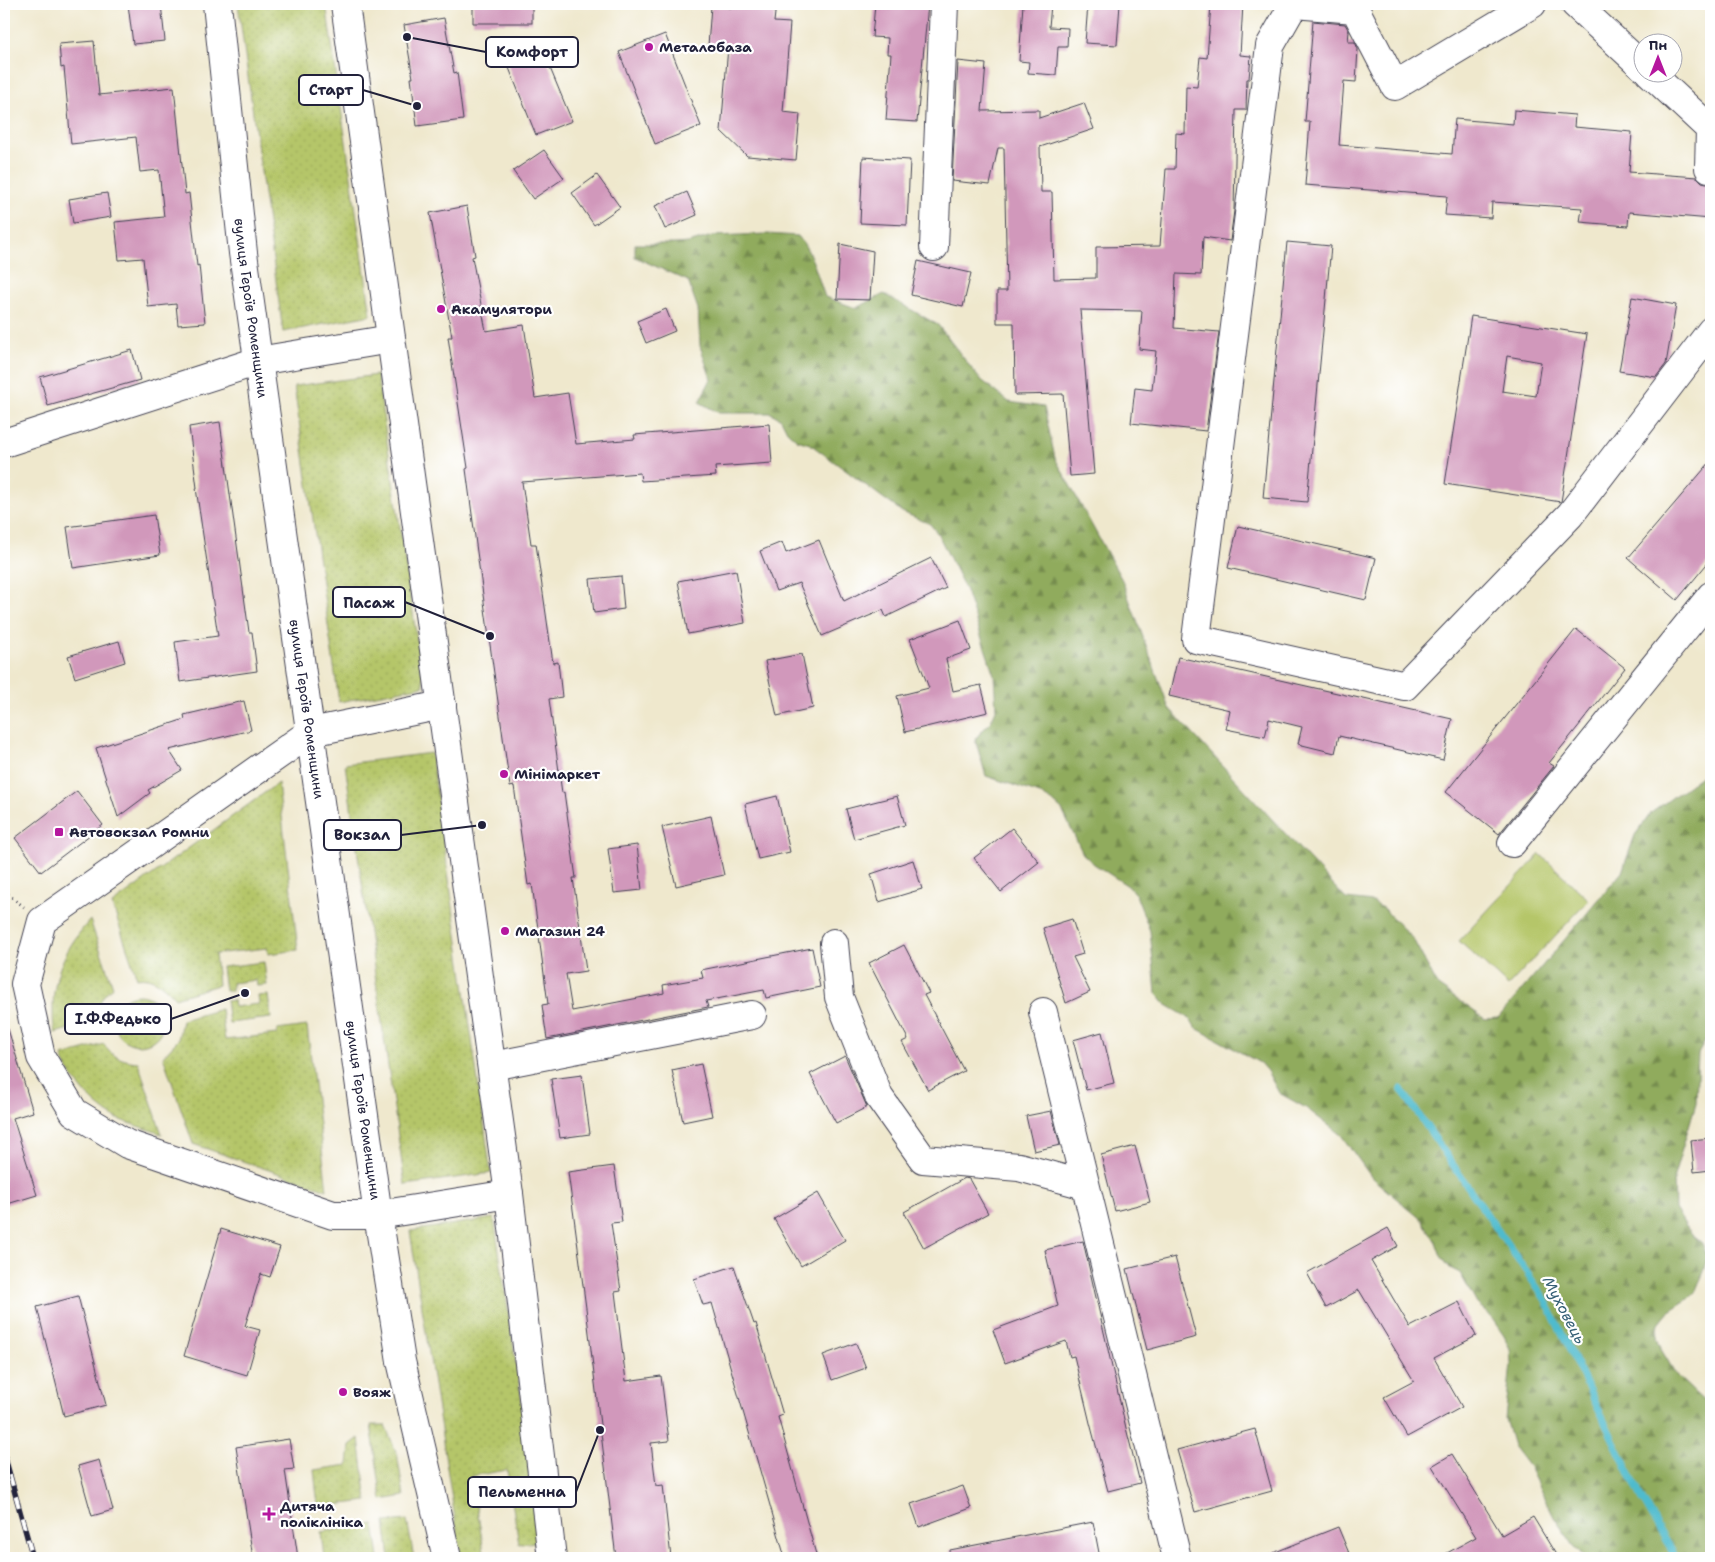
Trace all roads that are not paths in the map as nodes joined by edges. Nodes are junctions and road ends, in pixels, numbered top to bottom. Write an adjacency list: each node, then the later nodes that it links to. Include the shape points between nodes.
1 (217, 4): 12 (street, вулиця Героїв Роменщини, via 243,253)
2 (345, 4): 11 (street)
3 (944, 4): 9 (street)
4 (1532, 4): 10 (street, via 1395,86 1355,10 1294,4 1270,46 1196,638 1405,686 1570,515)
5 (1575, 4): 6 (street)
6 (1632, 57)
7 (1660, 82): 8 (street, via 1710,129)
8 (1711, 168)
9 (934, 247)
10 (1711, 331)
11 (391, 339): 12 (street); 15 (street)
12 (258, 361): 13 (street); 16 (street, вулиця Героїв Роменщини)
13 (4, 443)
14 (1711, 596): 17 (street)
15 (442, 705): 16 (street); 21 (street)
16 (311, 732): 24 (street, вулиця Героїв Роменщини); 24 (street, via 42,921 25,984 41,1057 74,1112 127,1144 333,1215)
17 (1512, 843)
18 (834, 943): 22 (street, via 839,997 879,1097 923,1159 1019,1167)
19 (1043, 1012): 22 (street)
20 (752, 1015): 21 (street)
21 (492, 1066): 23 (street)
22 (1085, 1185): 27 (street)
23 (509, 1194): 24 (street); 26 (street)
24 (378, 1215): 25 (street, вулиця Героїв Роменщини, via 401,1361)
25 (447, 1558)
26 (552, 1558)
27 (1177, 1558)

